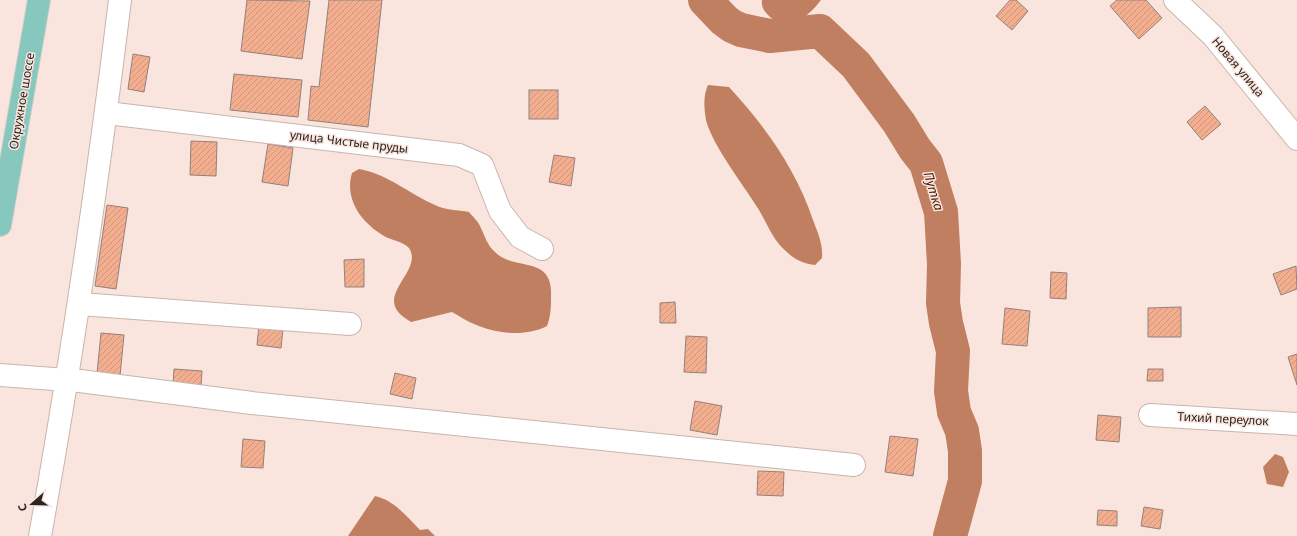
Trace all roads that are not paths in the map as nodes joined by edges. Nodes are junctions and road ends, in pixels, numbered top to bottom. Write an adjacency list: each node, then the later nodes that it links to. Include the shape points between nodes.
1 (39, 0): 6 (main road, Окружное шоссе)
2 (120, 0): 4 (street)
3 (1175, 0): 5 (street, Новая улица, via 1213,36)
4 (106, 113): 7 (street, улица Чистые пруды, via 459,155 482,165 500,211 520,237); 8 (street)
5 (1297, 139)
6 (0, 225)
7 (542, 249)
8 (80, 304): 9 (street); 11 (street)
9 (350, 324)
10 (0, 375): 11 (street)
11 (68, 380): 14 (street, via 252,403); 15 (street)
12 (1150, 415): 13 (street, Тихий переулок)
13 (1297, 424)
14 (854, 465)
15 (40, 536)

